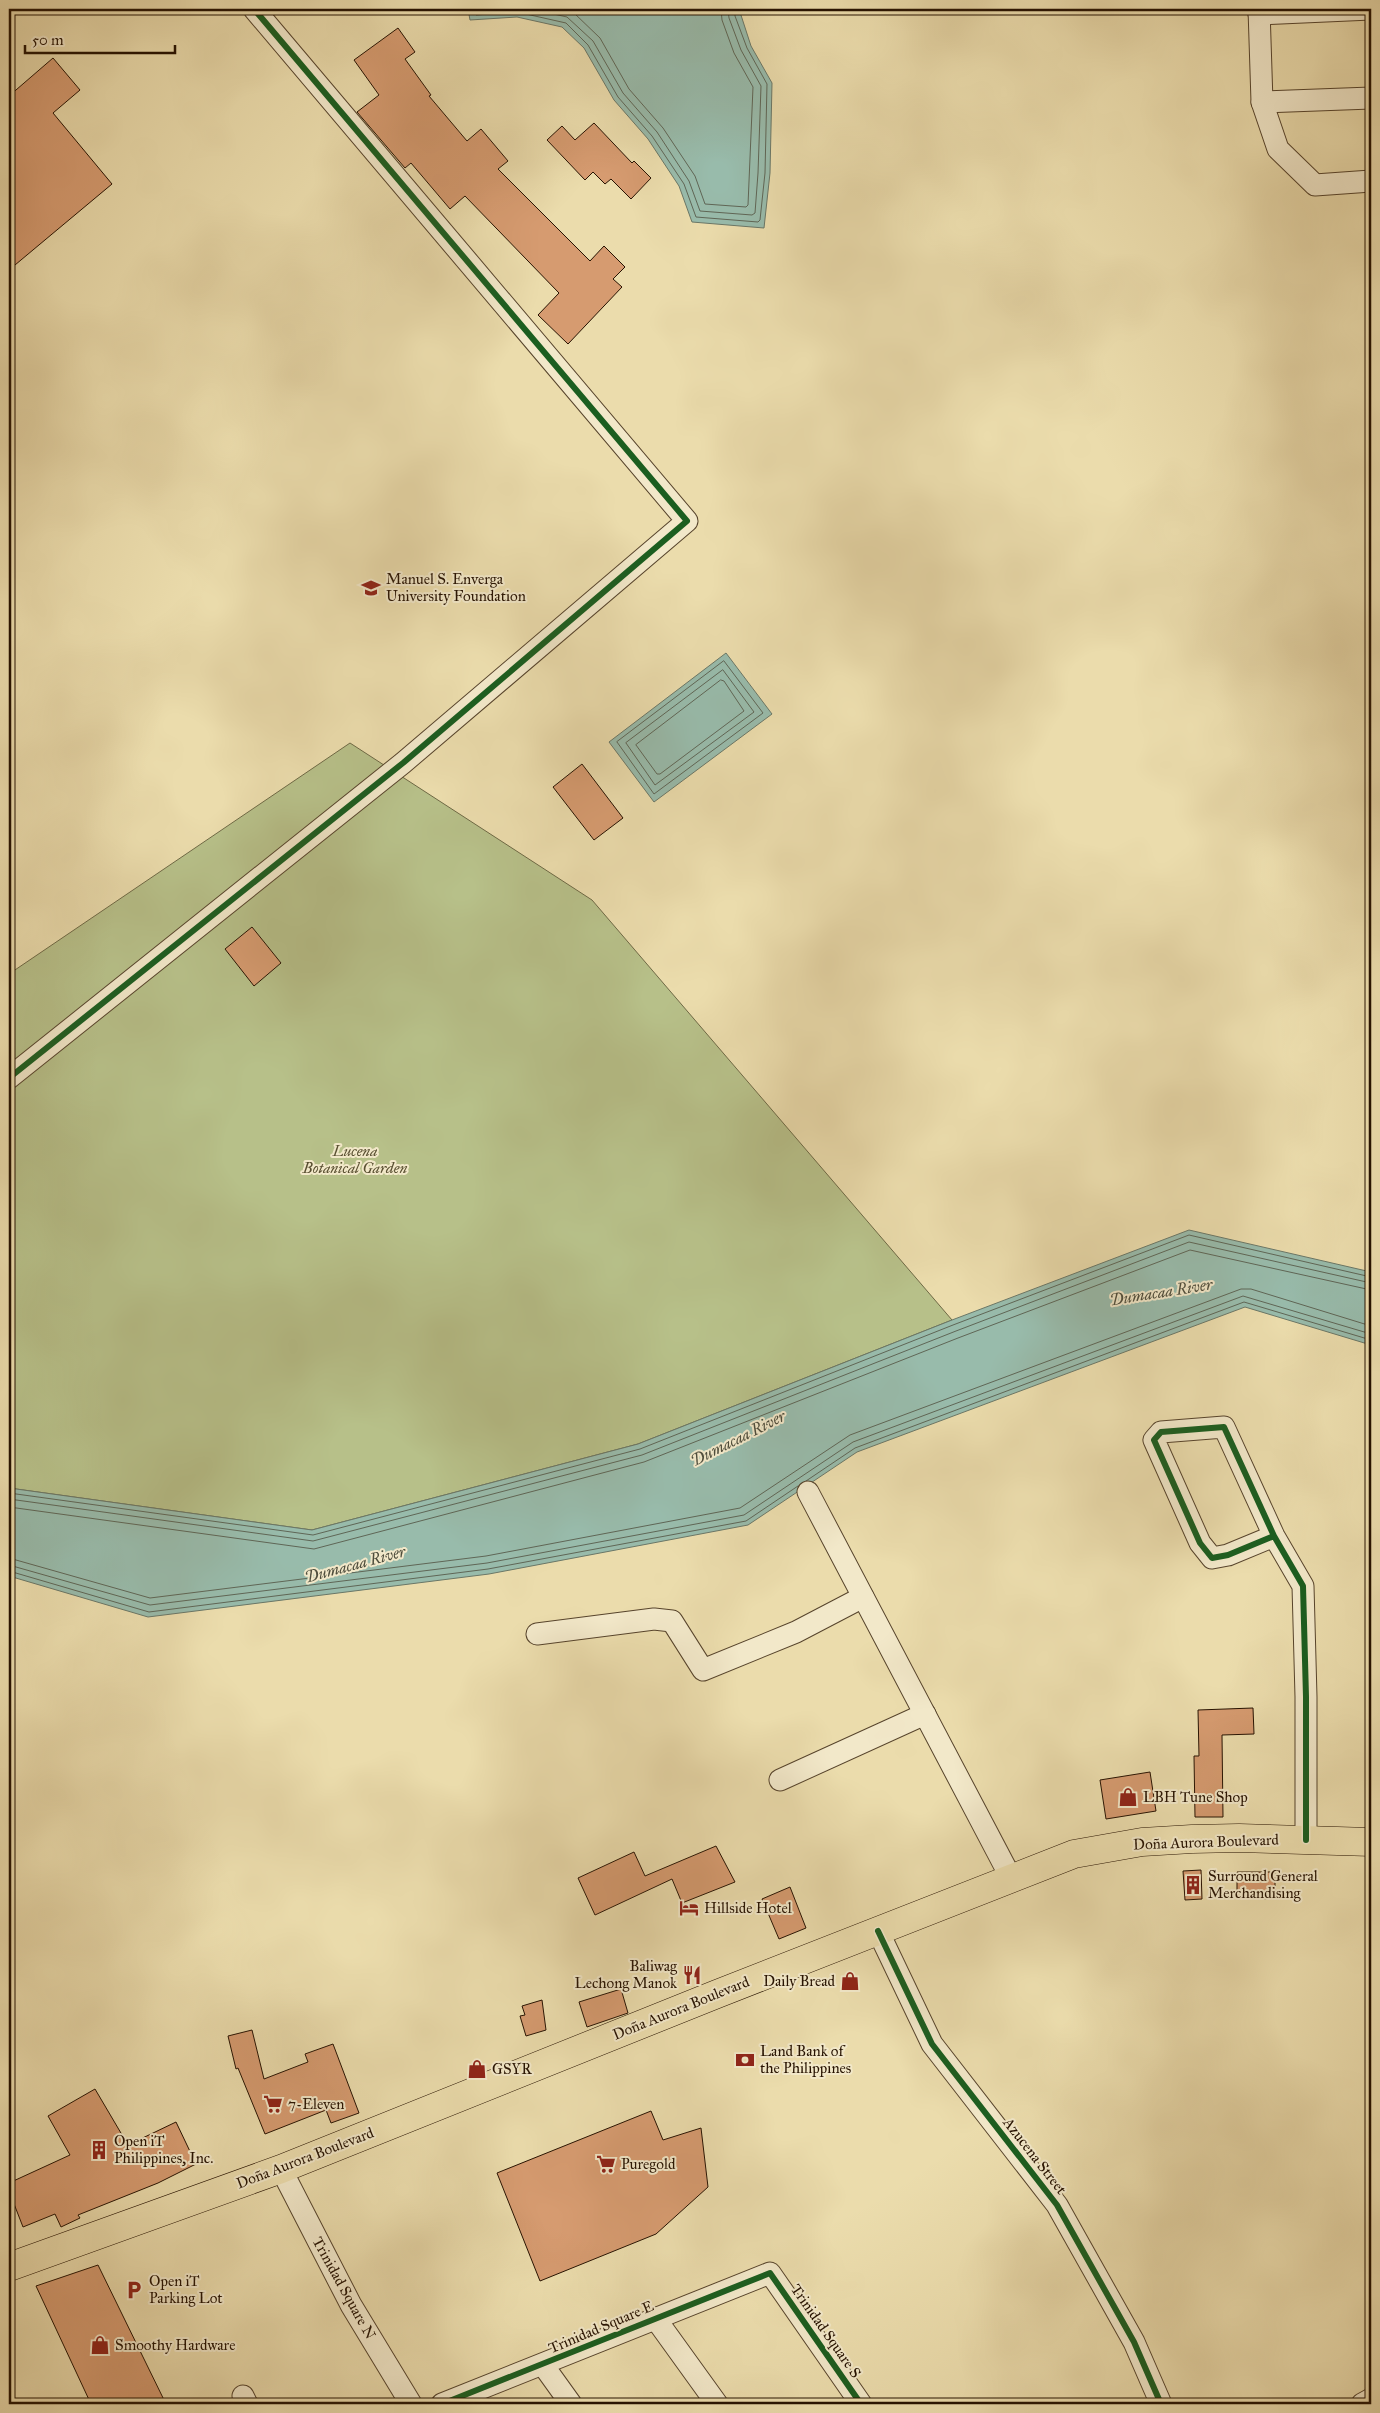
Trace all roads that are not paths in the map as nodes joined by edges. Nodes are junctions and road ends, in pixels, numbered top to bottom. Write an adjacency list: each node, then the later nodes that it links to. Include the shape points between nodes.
1 (254, 9): 7 (street, via 688,521 403,763)
2 (1371, 9): 3 (street)
3 (1259, 12): 5 (street)
4 (1371, 98): 5 (street)
5 (1262, 102): 6 (street, via 1278,149 1315,185)
6 (1371, 181)
7 (9, 1078)
8 (808, 1492): 10 (street)
9 (1274, 1536): 9 (street, via 1224,1427 1161,1432 1154,1440 1200,1543 1212,1558 1228,1555); 14 (street, via 1303,1586)
10 (863, 1597): 11 (street, via 796,1632 703,1670 672,1622 654,1618); 12 (street)
11 (537, 1634)
12 (924, 1714): 13 (street); 16 (street)
13 (780, 1780)
14 (1306, 1840): 15 (main road, Doña Aurora Boulevard); 16 (main road, Doña Aurora Boulevard, via 1239,1838 1142,1842 1074,1854)
15 (1371, 1842)
16 (1011, 1878): 17 (main road, Doña Aurora Boulevard)
17 (878, 1931): 18 (main road, Doña Aurora Boulevard); 29 (street, Azucena Street, via 932,2044 1057,2205 1134,2342)
18 (281, 2169): 19 (main road, Doña Aurora Boulevard); 24 (street, Trinidad Square N, via 351,2305)
19 (9, 2268)
20 (770, 2273): 21 (street, Trinidad Square E); 28 (street, Trinidad Square S)
21 (655, 2318): 22 (street, Trinidad Square E); 27 (street)
22 (543, 2365): 25 (street, Trinidad Square E); 26 (street)
23 (1371, 2399): 30 (street)
24 (411, 2404)
25 (442, 2404)
26 (571, 2404)
27 (717, 2404)
28 (862, 2404)
29 (1161, 2404)
30 (1362, 2404)

